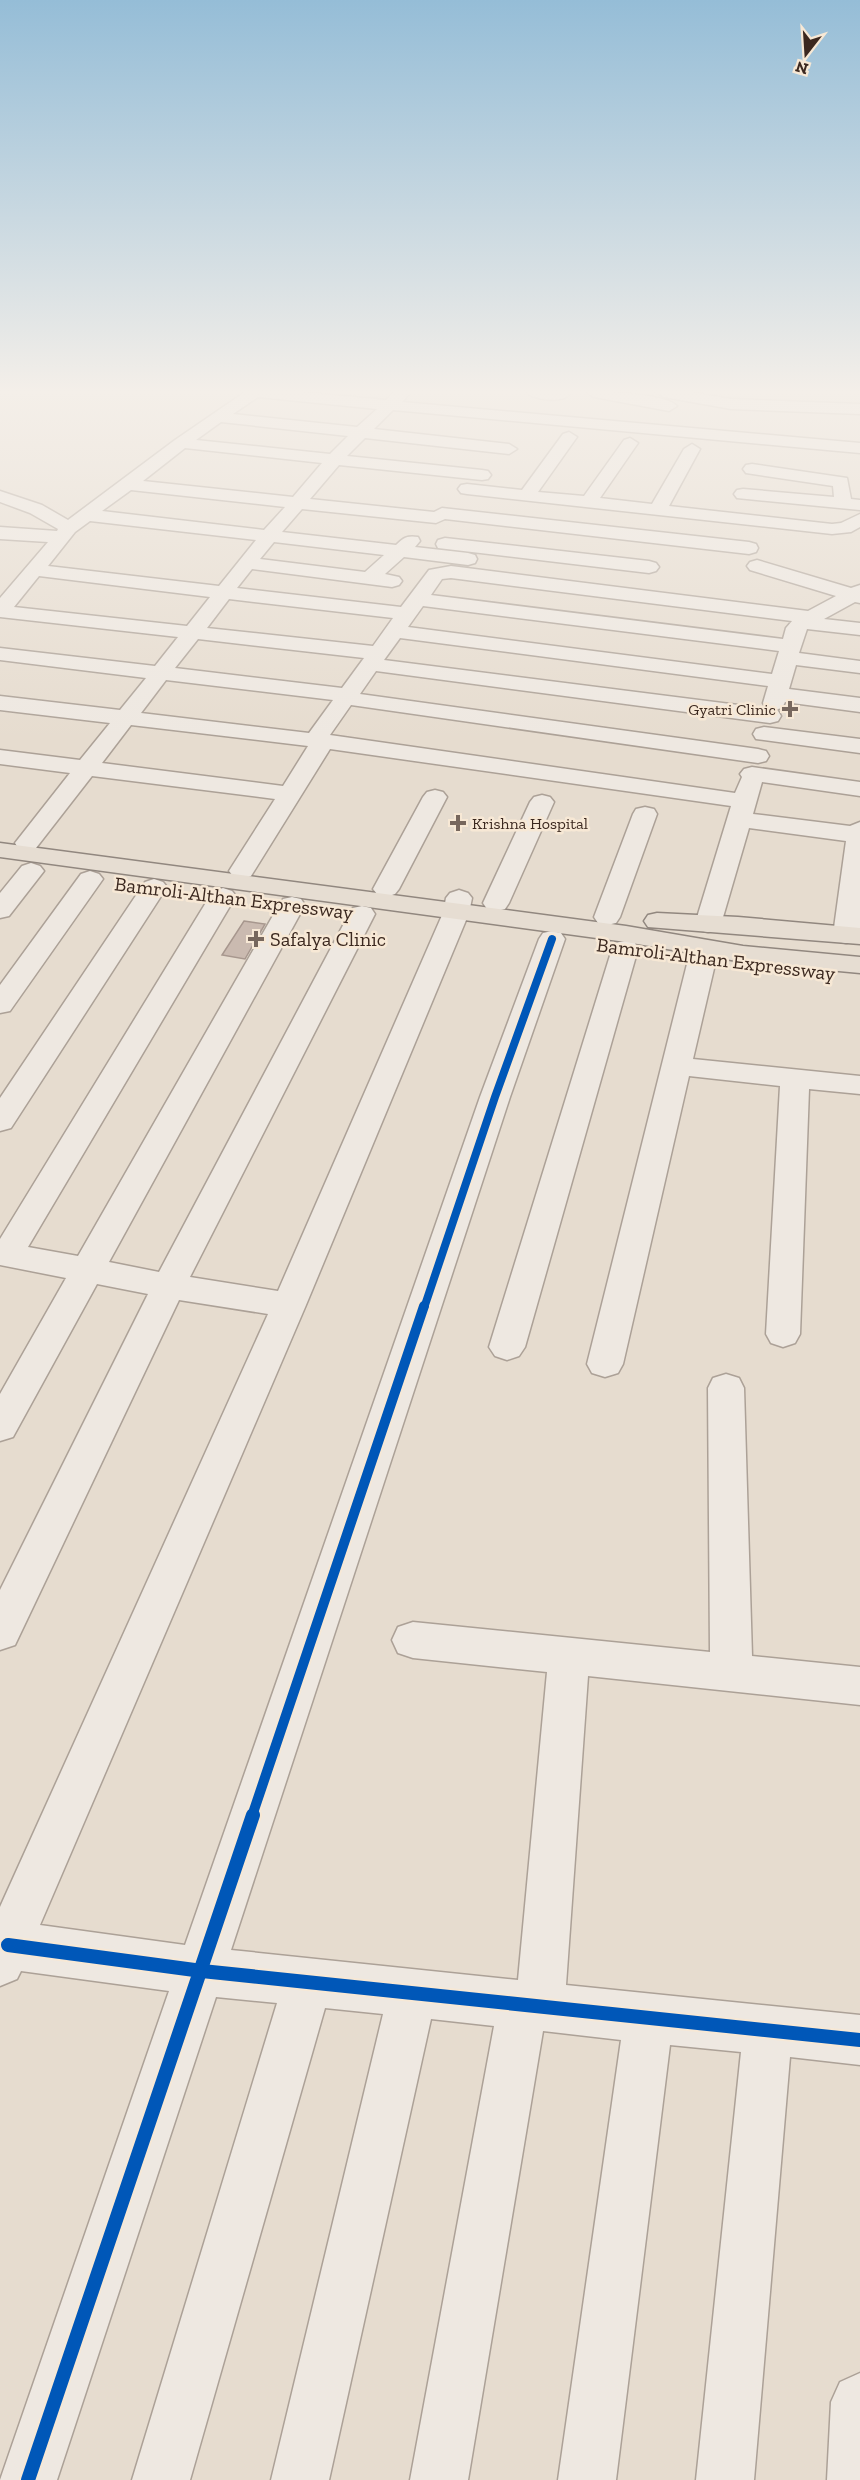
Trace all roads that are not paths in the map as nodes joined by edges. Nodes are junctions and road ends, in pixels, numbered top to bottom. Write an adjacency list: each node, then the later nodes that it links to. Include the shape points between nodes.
1 (32, 508): 21 (street)
2 (96, 508): 12 (street)
3 (189, 508): 14 (street)
4 (293, 508): 14 (street)
5 (366, 508): 13 (street)
6 (447, 508): 13 (street)
7 (564, 508): 17 (street)
8 (629, 508): 11 (street)
9 (668, 508): 11 (street)
10 (738, 508): 15 (street)
11 (666, 512): 15 (street); 23 (street)
12 (86, 515): 21 (street); 22 (street)
13 (439, 515): 17 (street); 24 (street)
14 (285, 518): 18 (street); 22 (street)
15 (733, 519): 19 (street)
16 (860, 519): 19 (street)
17 (553, 525): 23 (street); 26 (street)
18 (374, 529)
19 (852, 531)
20 (0, 533): 21 (street)
21 (65, 533): 31 (street)
22 (270, 535): 24 (street); 27 (street)
23 (660, 538): 25 (street); 30 (street)
24 (407, 539): 26 (street); 28 (street); 32 (street)
25 (749, 548)
26 (536, 554): 30 (street)
27 (246, 563): 32 (street); 34 (street)
28 (516, 565)
29 (757, 566): 35 (street)
30 (649, 567): 36 (street)
31 (34, 570): 34 (street); 44 (street, via 0,611)
32 (370, 578): 37 (street)
33 (554, 585): 36 (street); 37 (street, via 443,572 436,574); 39 (street)
34 (223, 593): 37 (street); 38 (street)
35 (857, 594): 41 (street)
36 (657, 598): 41 (street)
37 (416, 599): 39 (street); 45 (street)
38 (208, 612): 40 (street); 44 (street)
39 (537, 614): 46 (street); 47 (street)
40 (231, 615)
41 (807, 619): 42 (street); 47 (street, via 796,628)
42 (860, 629)
43 (368, 631): 45 (street)
44 (192, 632): 49 (street); 51 (street)
45 (392, 632): 46 (street); 49 (street)
46 (520, 647): 52 (street); 53 (street)
47 (789, 652): 50 (street); 53 (street)
48 (0, 654): 51 (street)
49 (373, 659): 52 (street); 54 (street)
50 (860, 667)
51 (160, 672): 54 (street); 57 (street)
52 (499, 681): 58 (street); 59 (street)
53 (778, 688): 56 (street); 58 (street)
54 (346, 697): 59 (street); 60 (street)
55 (0, 703): 57 (street)
56 (860, 705)
57 (126, 717): 60 (street); 64 (street)
58 (767, 725): 61 (street); 63 (street)
59 (467, 739): 60 (street); 63 (street); 69 (street)
60 (319, 741): 66 (street)
61 (860, 746)
62 (0, 756): 64 (street)
63 (755, 765): 65 (street); 69 (street)
64 (87, 766): 66 (street); 73 (street)
65 (860, 789)
66 (291, 794): 77 (street)
67 (435, 796): 80 (street)
68 (542, 802): 82 (street)
69 (742, 810): 71 (street); 87 (street)
70 (645, 814): 88 (street)
71 (859, 833): 90 (street)
72 (0, 839): 73 (main road)
73 (27, 843): 77 (main road)
74 (0, 850): 85 (main road, Bamroli-Althan Expressway)
75 (0, 867): 76 (main road, Bamroli-Althan Expressway)
76 (31, 871): 78 (main road, Bamroli-Althan Expressway); 84 (street)
77 (242, 871): 80 (main road)
78 (90, 879): 79 (main road, Bamroli-Althan Expressway); 94 (street)
79 (154, 887): 81 (main road, Bamroli-Althan Expressway); 98 (street)
80 (386, 889): 85 (main road)
81 (223, 896): 83 (main road, Bamroli-Althan Expressway); 99 (street)
82 (496, 903): 85 (main road); 88 (main road)
83 (292, 905): 86 (main road, Bamroli-Althan Expressway); 100 (street)
84 (0, 910)
85 (455, 912): 86 (main road, Bamroli-Althan Expressway); 88 (main road, Bamroli-Althan Expressway); 89 (main road, Bamroli-Althan Expressway); 102 (street)
86 (362, 914): 101 (street)
87 (708, 924): 88 (main road); 90 (main road)
88 (620, 934): 89 (main road, Bamroli-Althan Expressway); 90 (main road); 91 (main road, Bamroli-Althan Expressway); 92 (main road, via 743,954); 104 (street)
89 (552, 939): 114 (street, via 495,1097)
90 (855, 939)
91 (702, 960): 93 (main road, Bamroli-Althan Expressway); 95 (street)
92 (860, 965)
93 (860, 976)
94 (0, 1005)
95 (676, 1066): 96 (street); 105 (street)
96 (795, 1078): 97 (street); 103 (street)
97 (860, 1085)
98 (0, 1121)
99 (4, 1254): 100 (street)
100 (88, 1270): 101 (street); 107 (street)
101 (169, 1286): 102 (street); 108 (street)
102 (289, 1305): 113 (street)
103 (783, 1334)
104 (507, 1347)
105 (605, 1364)
106 (726, 1388): 111 (street)
107 (0, 1427)
108 (0, 1632)
109 (413, 1640): 110 (street)
110 (569, 1656): 111 (street); 117 (street)
111 (731, 1672): 112 (street)
112 (860, 1686)
113 (4, 1954): 114 (street)
114 (202, 1971): 115 (street); 122 (street)
115 (308, 1982): 116 (street); 123 (street)
116 (412, 1993): 117 (street); 124 (street)
117 (531, 2005): 118 (street); 125 (street)
118 (649, 2018): 119 (street); 126 (street)
119 (768, 2030): 120 (street); 127 (street)
120 (860, 2040)
121 (860, 2402): 128 (street)
122 (28, 2480)
123 (161, 2480)
124 (300, 2480)
125 (439, 2480)
126 (586, 2480)
127 (725, 2480)
128 (856, 2480)

